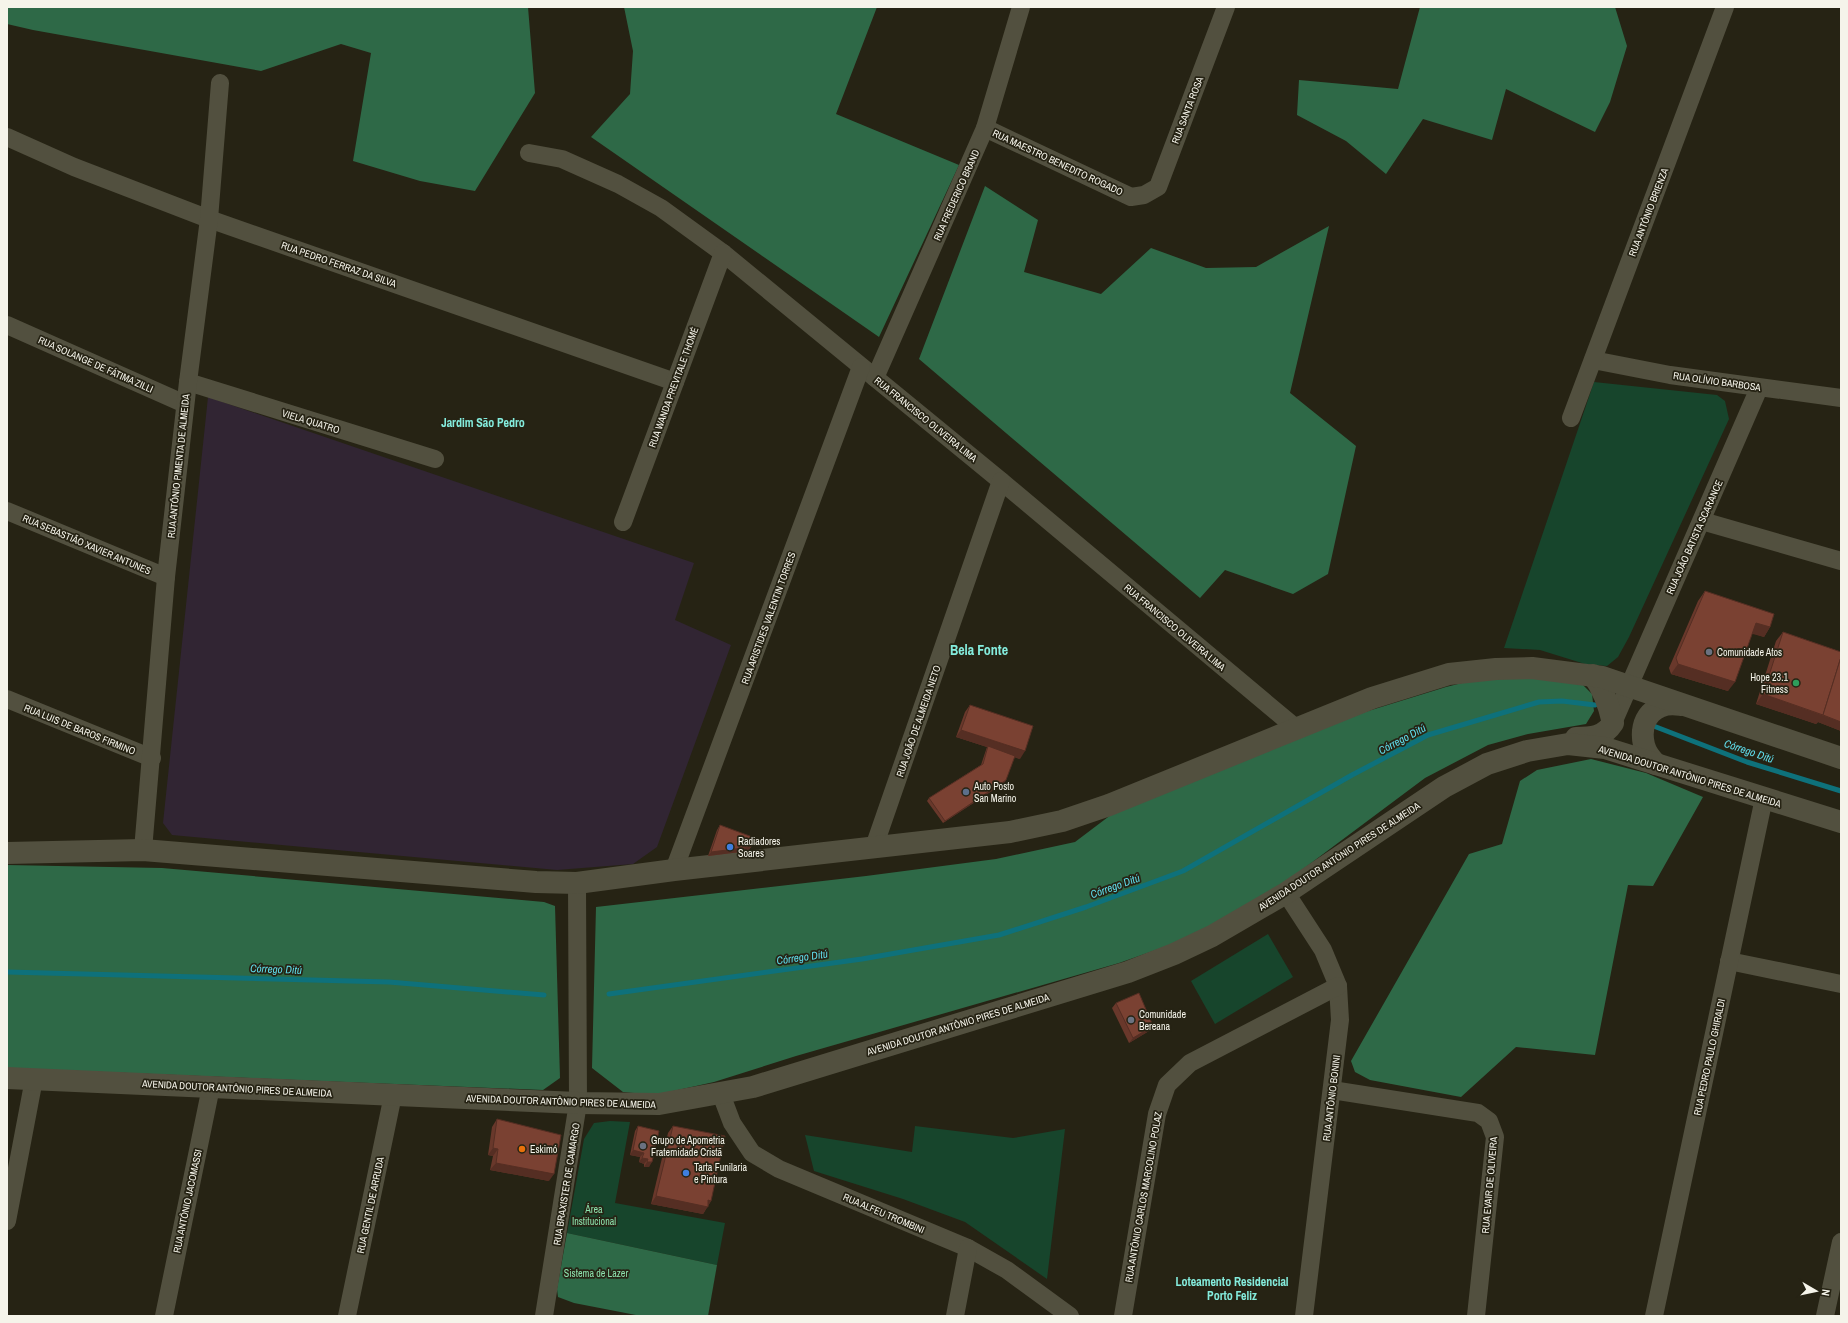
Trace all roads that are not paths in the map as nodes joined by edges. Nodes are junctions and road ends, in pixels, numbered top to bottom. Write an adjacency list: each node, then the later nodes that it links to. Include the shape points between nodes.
1 (1021, 7): 5 (street, RUA FREDERICO BRAND)
2 (1226, 7): 8 (street, RUA SANTA ROSA, via 1158,187 1144,195)
3 (1725, 7): 12 (street, RUA ANTÔNIO BRIENZA)
4 (220, 83): 9 (street, RUA ANTÔNIO PIMENTA DE ALMEIDA)
5 (985, 128): 8 (street, RUA MAESTRO BENEDITO ROGADO); 14 (street, RUA FREDERICO BRAND)
6 (7, 137): 9 (street, RUA PEDRO FERRAZ DA SILVA, via 74,167)
7 (529, 153): 10 (street, RUA FRANCISCO OLIVEIRA LIMA, via 562,159 618,184 661,208)
8 (1131, 196)
9 (210, 219): 15 (street, RUA ANTÔNIO PIMENTA DE ALMEIDA); 16 (street, RUA PEDRO FERRAZ DA SILVA)
10 (723, 253): 13 (street, RUA FRANCISCO OLIVEIRA LIMA); 16 (street, RUA WANDA PREVITALE THOMÉ)
11 (7, 325): 19 (street, RUA SOLANGE DE FÁTIMA ZILLI)
12 (1593, 360): 17 (street, RUA OLÍVIO BARBOSA); 20 (street, RUA ANTÔNIO BRIENZA)
13 (861, 367): 14 (street, RUA FRANCISCO OLIVEIRA LIMA); 43 (street, RUA ARISTIDES VALENTIN TORRES)
14 (876, 378): 22 (street, RUA FRANCISCO OLIVEIRA LIMA)
15 (188, 382): 19 (street, RUA ANTÔNIO PIMENTA DE ALMEIDA); 21 (street, VIELA QUATRO)
16 (675, 382): 25 (street, RUA WANDA PREVITALE THOMÉ)
17 (1759, 388): 18 (street, RUA OLÍVIO BARBOSA); 24 (street, RUA JOÃO BATISTA SCARANCE)
18 (1841, 398)
19 (185, 404): 27 (street, RUA ANTÔNIO PIMENTA DE ALMEIDA)
20 (1571, 418)
21 (435, 459)
22 (1001, 481): 33 (street, RUA FRANCISCO OLIVEIRA LIMA); 40 (street, RUA JOÃO DE ALMEIDA NETO)
23 (7, 511): 27 (street, RUA SEBASTIÃO XAVIER ANTUNES)
24 (1702, 521): 26 (street); 29 (street, RUA JOÃO BATISTA SCARANCE)
25 (623, 522)
26 (1841, 561)
27 (166, 577): 34 (street, RUA ANTÔNIO PIMENTA DE ALMEIDA)
28 (1592, 676): 29 (main road); 32 (main road, via 1603,691); 33 (main road, via 1532,668 1449,674 1372,698)
29 (1628, 686): 31 (main road); 32 (street, RUA JOÃO BATISTA SCARANCE)
30 (7, 699): 34 (street, RUA LUIS DE BAROS FIRMINO)
31 (1690, 707): 35 (main road); 37 (main road, via 1660,705 1648,716 1644,727 1644,746)
32 (1613, 722): 36 (main road, via 1608,730 1598,737 1534,741 1504,751)
33 (1297, 729): 40 (main road, via 1109,805 1062,821 1010,832)
34 (152, 758): 41 (street, RUA ANTÔNIO PIMENTA DE ALMEIDA)
35 (1841, 758)
36 (1497, 761): 37 (main road, AVENIDA DOUTOR ANTÔNIO PIRES DE ALMEIDA, via 1527,751 1568,744 1605,748); 45 (main road, AVENIDA DOUTOR ANTÔNIO PIRES DE ALMEIDA, via 1444,787)
37 (1656, 764): 38 (main road, AVENIDA DOUTOR ANTÔNIO PIRES DE ALMEIDA)
38 (1764, 798): 39 (main road, AVENIDA DOUTOR ANTÔNIO PIRES DE ALMEIDA); 46 (street, RUA PEDRO PAULO GHIRALDI)
39 (1841, 822)
40 (874, 847): 43 (main road)
41 (143, 850): 42 (main road); 44 (main road, via 536,882)
42 (7, 853)
43 (674, 870): 44 (main road)
44 (577, 883): 55 (street, RUA BRAXISTER DE CAMARGO)
45 (1286, 893): 48 (street, RUA ANTÔNIO BONINI, via 1323,950); 53 (main road, AVENIDA DOUTOR ANTÔNIO PIRES DE ALMEIDA, via 1206,939 1128,972 753,1087)
46 (1729, 961): 47 (street); 67 (street, RUA PEDRO PAULO GHIRALDI)
47 (1841, 984)
48 (1338, 986): 52 (street, RUA ANTÔNIO BONINI, via 1340,1020); 64 (street, RUA ANTÔNIO CARLOS MARCOLINO POLAZ, via 1190,1063 1167,1085 1157,1114)
49 (7, 1078): 50 (main road, AVENIDA DOUTOR ANTÔNIO PIRES DE ALMEIDA)
50 (34, 1079): 51 (main road, AVENIDA DOUTOR ANTÔNIO PIRES DE ALMEIDA); 56 (street)
51 (211, 1087): 54 (main road, AVENIDA DOUTOR ANTÔNIO PIRES DE ALMEIDA); 59 (street, RUA ANTÔNIO JACOMASSI)
52 (1332, 1090): 65 (street, RUA ANTÔNIO BONINI); 66 (street, RUA EVAIR DE OLIVEIRA, via 1478,1113 1490,1121 1495,1137)
53 (721, 1094): 55 (main road, AVENIDA DOUTOR ANTÔNIO PIRES DE ALMEIDA, via 659,1104); 58 (street, RUA ALFEU TROMBINI, via 732,1123 752,1153 779,1169)
54 (393, 1095): 55 (main road, AVENIDA DOUTOR ANTÔNIO PIRES DE ALMEIDA); 60 (street, RUA GENTIL DE ARRUDA)
55 (578, 1103): 61 (street, RUA BRAXISTER DE CAMARGO)
56 (7, 1220)
57 (1841, 1242): 68 (street)
58 (968, 1248): 62 (street); 63 (street, RUA ALFEU TROMBINI, via 1007,1270)
59 (164, 1316)
60 (347, 1316)
61 (546, 1316)
62 (955, 1316)
63 (1070, 1316)
64 (1123, 1316)
65 (1304, 1316)
66 (1476, 1316)
67 (1654, 1316)
68 (1825, 1316)

